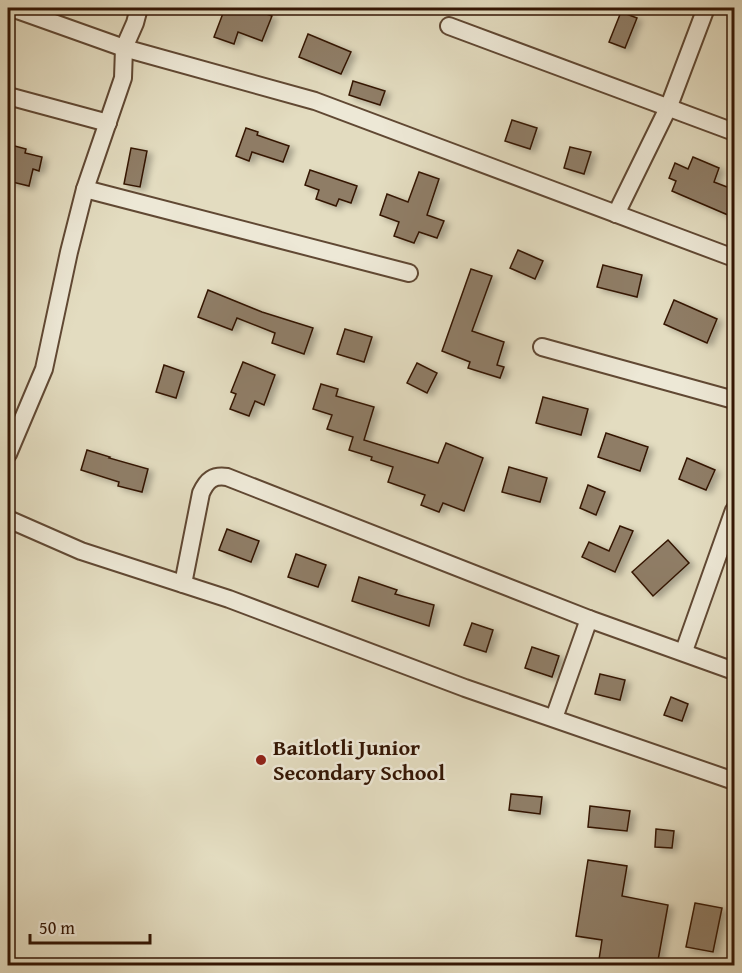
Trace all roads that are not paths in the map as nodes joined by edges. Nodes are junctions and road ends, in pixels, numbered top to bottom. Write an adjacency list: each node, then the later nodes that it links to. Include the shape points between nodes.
1 (14, 8): 5 (street)
2 (139, 8): 5 (street)
3 (706, 8): 7 (street)
4 (449, 26): 7 (street)
5 (124, 48): 8 (street, via 123,78); 11 (street, via 315,101)
6 (8, 96): 8 (street)
7 (669, 106): 9 (street); 11 (street)
8 (108, 123): 10 (street)
9 (735, 132)
10 (85, 189): 13 (street); 16 (street, via 44,369)
11 (616, 214): 12 (street)
12 (735, 258)
13 (409, 273)
14 (542, 347): 15 (street)
15 (735, 400)
16 (8, 454)
17 (735, 510): 21 (street)
18 (8, 519): 19 (street, via 81,551)
19 (183, 584): 20 (street, via 201,493 206,482 216,476); 23 (street)
20 (590, 619): 21 (street); 23 (street)
21 (684, 651): 22 (street)
22 (735, 670)
23 (554, 718): 24 (street)
24 (735, 781)

